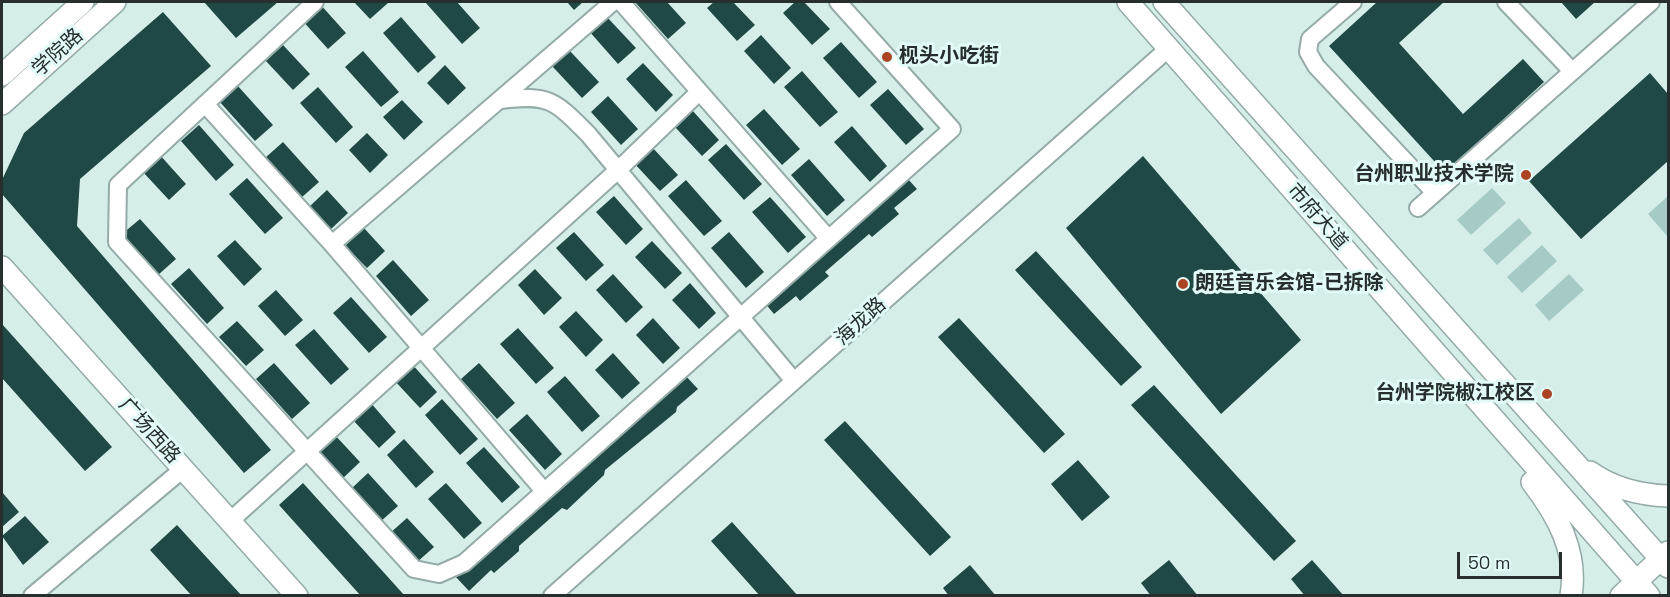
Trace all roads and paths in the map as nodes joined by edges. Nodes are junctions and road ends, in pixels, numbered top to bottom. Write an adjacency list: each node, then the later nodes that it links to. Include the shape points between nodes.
1 (83, 2): 14 (main road, 学院路)
2 (115, 2): 17 (main road, 学院路)
3 (315, 2): 18 (street)
4 (613, 2): 16 (street)
5 (621, 2): 15 (street)
6 (838, 2): 22 (street, via 952,129)
7 (1128, 2): 12 (main road, 市府大道)
8 (1164, 2): 30 (main road, 市府大道)
9 (1353, 2): 20 (street, via 1310,39 1308,52 1316,66)
10 (1506, 2): 13 (street)
11 (1651, 2): 13 (street)
12 (1169, 48): 27 (main road, 市府大道); 28 (street, 海龙路)
13 (1571, 70): 20 (street)
14 (2, 75)
15 (699, 92): 19 (street); 22 (street)
16 (501, 100): 19 (street, via 529,97 556,103); 23 (street)
17 (2, 104)
18 (205, 104): 23 (street); 29 (street, via 118,185 117,242)
19 (618, 170): 25 (street); 26 (street)
20 (1435, 193): 21 (street)
21 (1418, 208)
22 (828, 238): 25 (street)
23 (332, 244): 26 (street)
24 (2, 267): 31 (main road, 广场西路)
25 (740, 316): 28 (street); 32 (street)
26 (420, 349): 29 (street); 32 (street)
27 (1451, 371): 36 (main road, 市府大道); 40 (main road, via 1468,403 1560,522 1574,578)
28 (794, 381): 39 (street, 海龙路)
29 (307, 451): 32 (street, via 414,569 440,574 464,563); 34 (street)
30 (1572, 459): 33 (main road, via 1600,479 1623,489); 35 (main road, 市府大道)
31 (183, 469): 34 (main road, 广场西路); 37 (street)
32 (544, 491)
33 (1668, 496)
34 (230, 521): 38 (main road, 广场西路)
35 (1666, 560): 36 (main road)
36 (1635, 591)
37 (32, 596)
38 (297, 596)
39 (552, 596)
40 (1571, 596)

